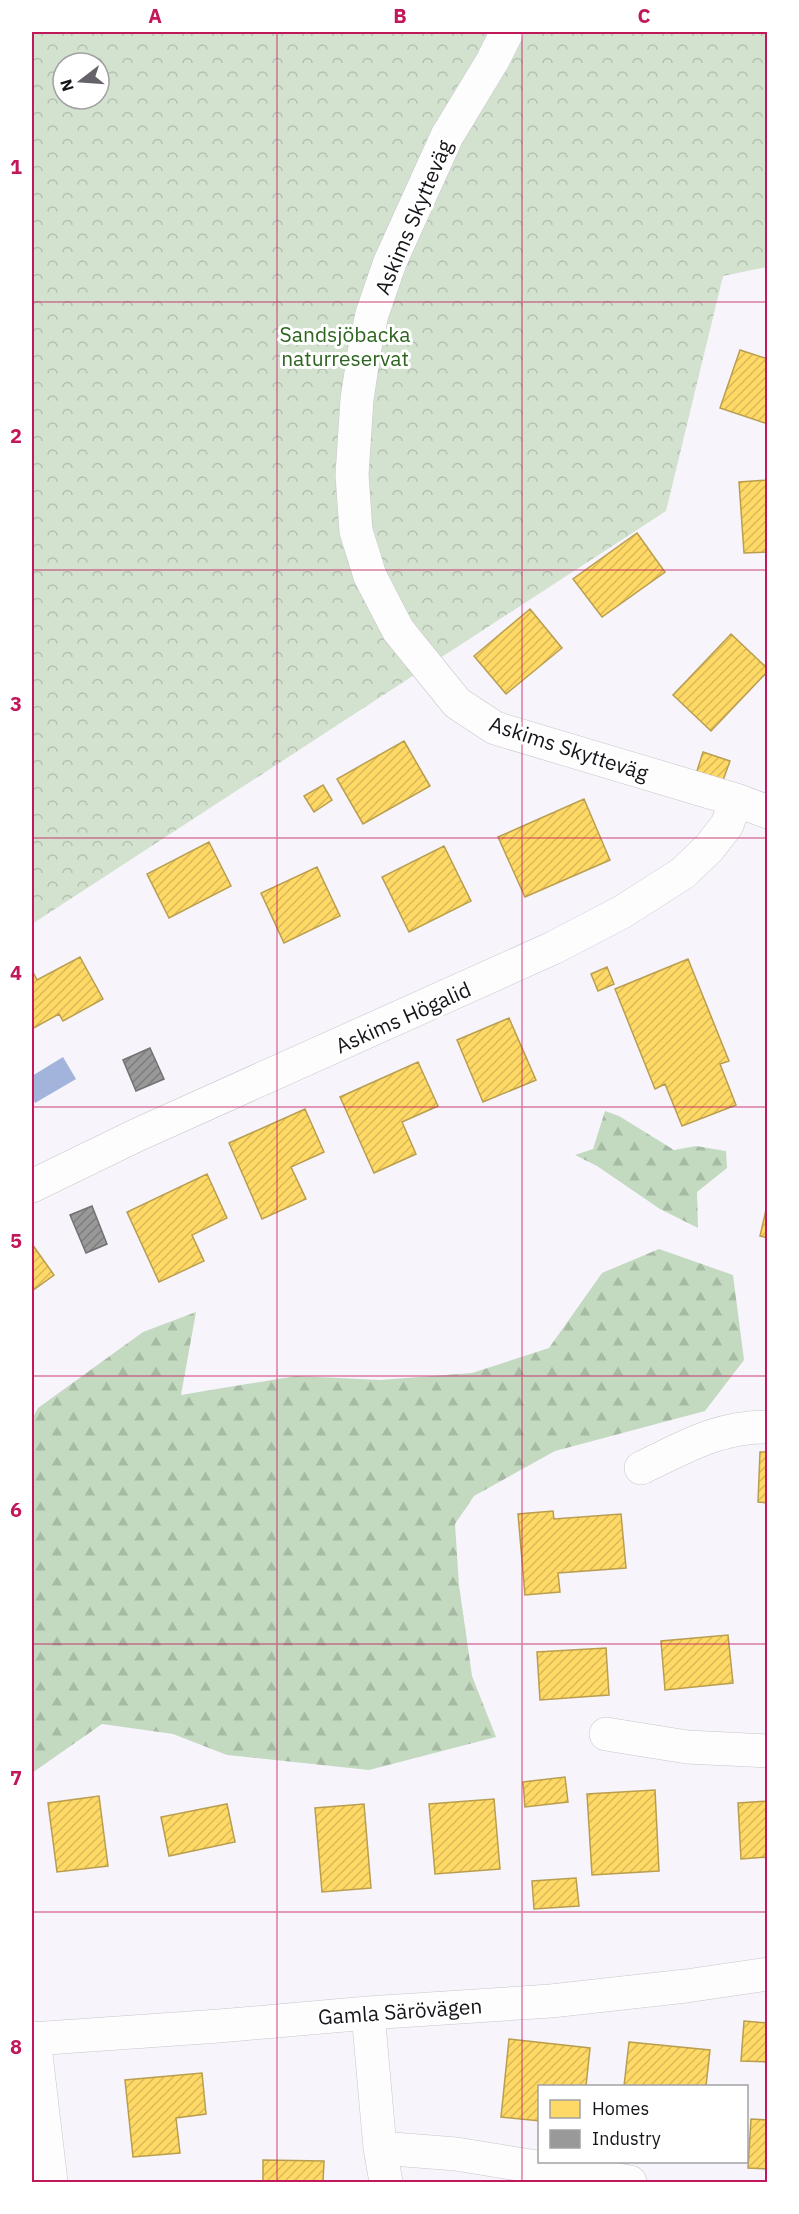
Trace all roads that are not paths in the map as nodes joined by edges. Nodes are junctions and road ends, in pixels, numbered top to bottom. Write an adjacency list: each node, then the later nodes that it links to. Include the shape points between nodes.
1 (507, 32): 2 (street, Askims Skytteväg, via 447,136 390,262 372,314 357,399 352,476 356,531 370,576 398,630 457,703 495,728)
2 (736, 800): 3 (street, Askims Skytteväg); 4 (street, Askims Högalid, via 727,825 709,848 683,873 622,912 553,948)
3 (768, 812)
4 (32, 1186)
5 (768, 1427): 6 (street, via 724,1431)
6 (641, 1468)
7 (606, 1734): 8 (street, via 687,1747)
8 (768, 1751)
9 (768, 1974): 10 (street, Gamla Särövägen, via 551,2001)
10 (368, 2013): 11 (street, Gamla Särövägen); 12 (street)
11 (33, 2039): 13 (street)
12 (380, 2148): 14 (street); 15 (street, via 456,2154)
13 (51, 2182)
14 (386, 2182)
15 (630, 2182)

